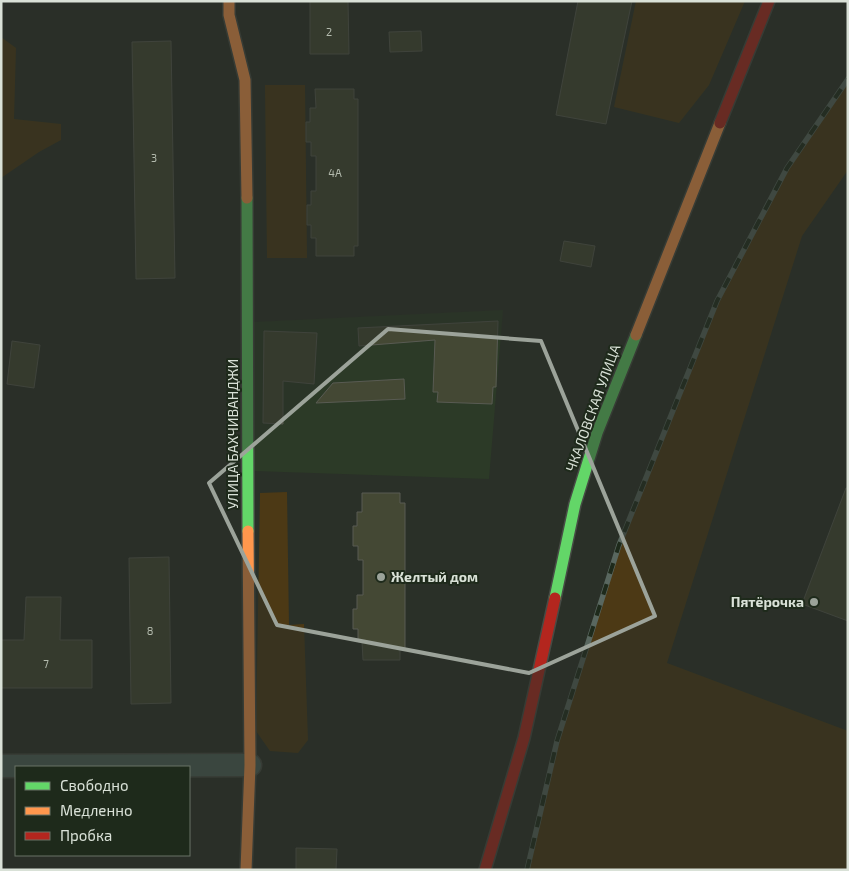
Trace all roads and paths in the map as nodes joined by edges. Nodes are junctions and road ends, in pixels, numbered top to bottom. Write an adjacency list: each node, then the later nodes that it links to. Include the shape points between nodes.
1 (229, 1): 3 (main road, УЛИЦА БАХЧИВАНДЖИ, via 229,15 245,80 249,277)
2 (769, 1): 6 (main road, ЧКАЛОВСКАЯ УЛИЦА, via 597,433 574,510 524,738)
3 (250, 765): 4 (street); 5 (main road, УЛИЦА БАХЧИВАНДЖИ)
4 (1, 766)
5 (246, 870)
6 (485, 870)

